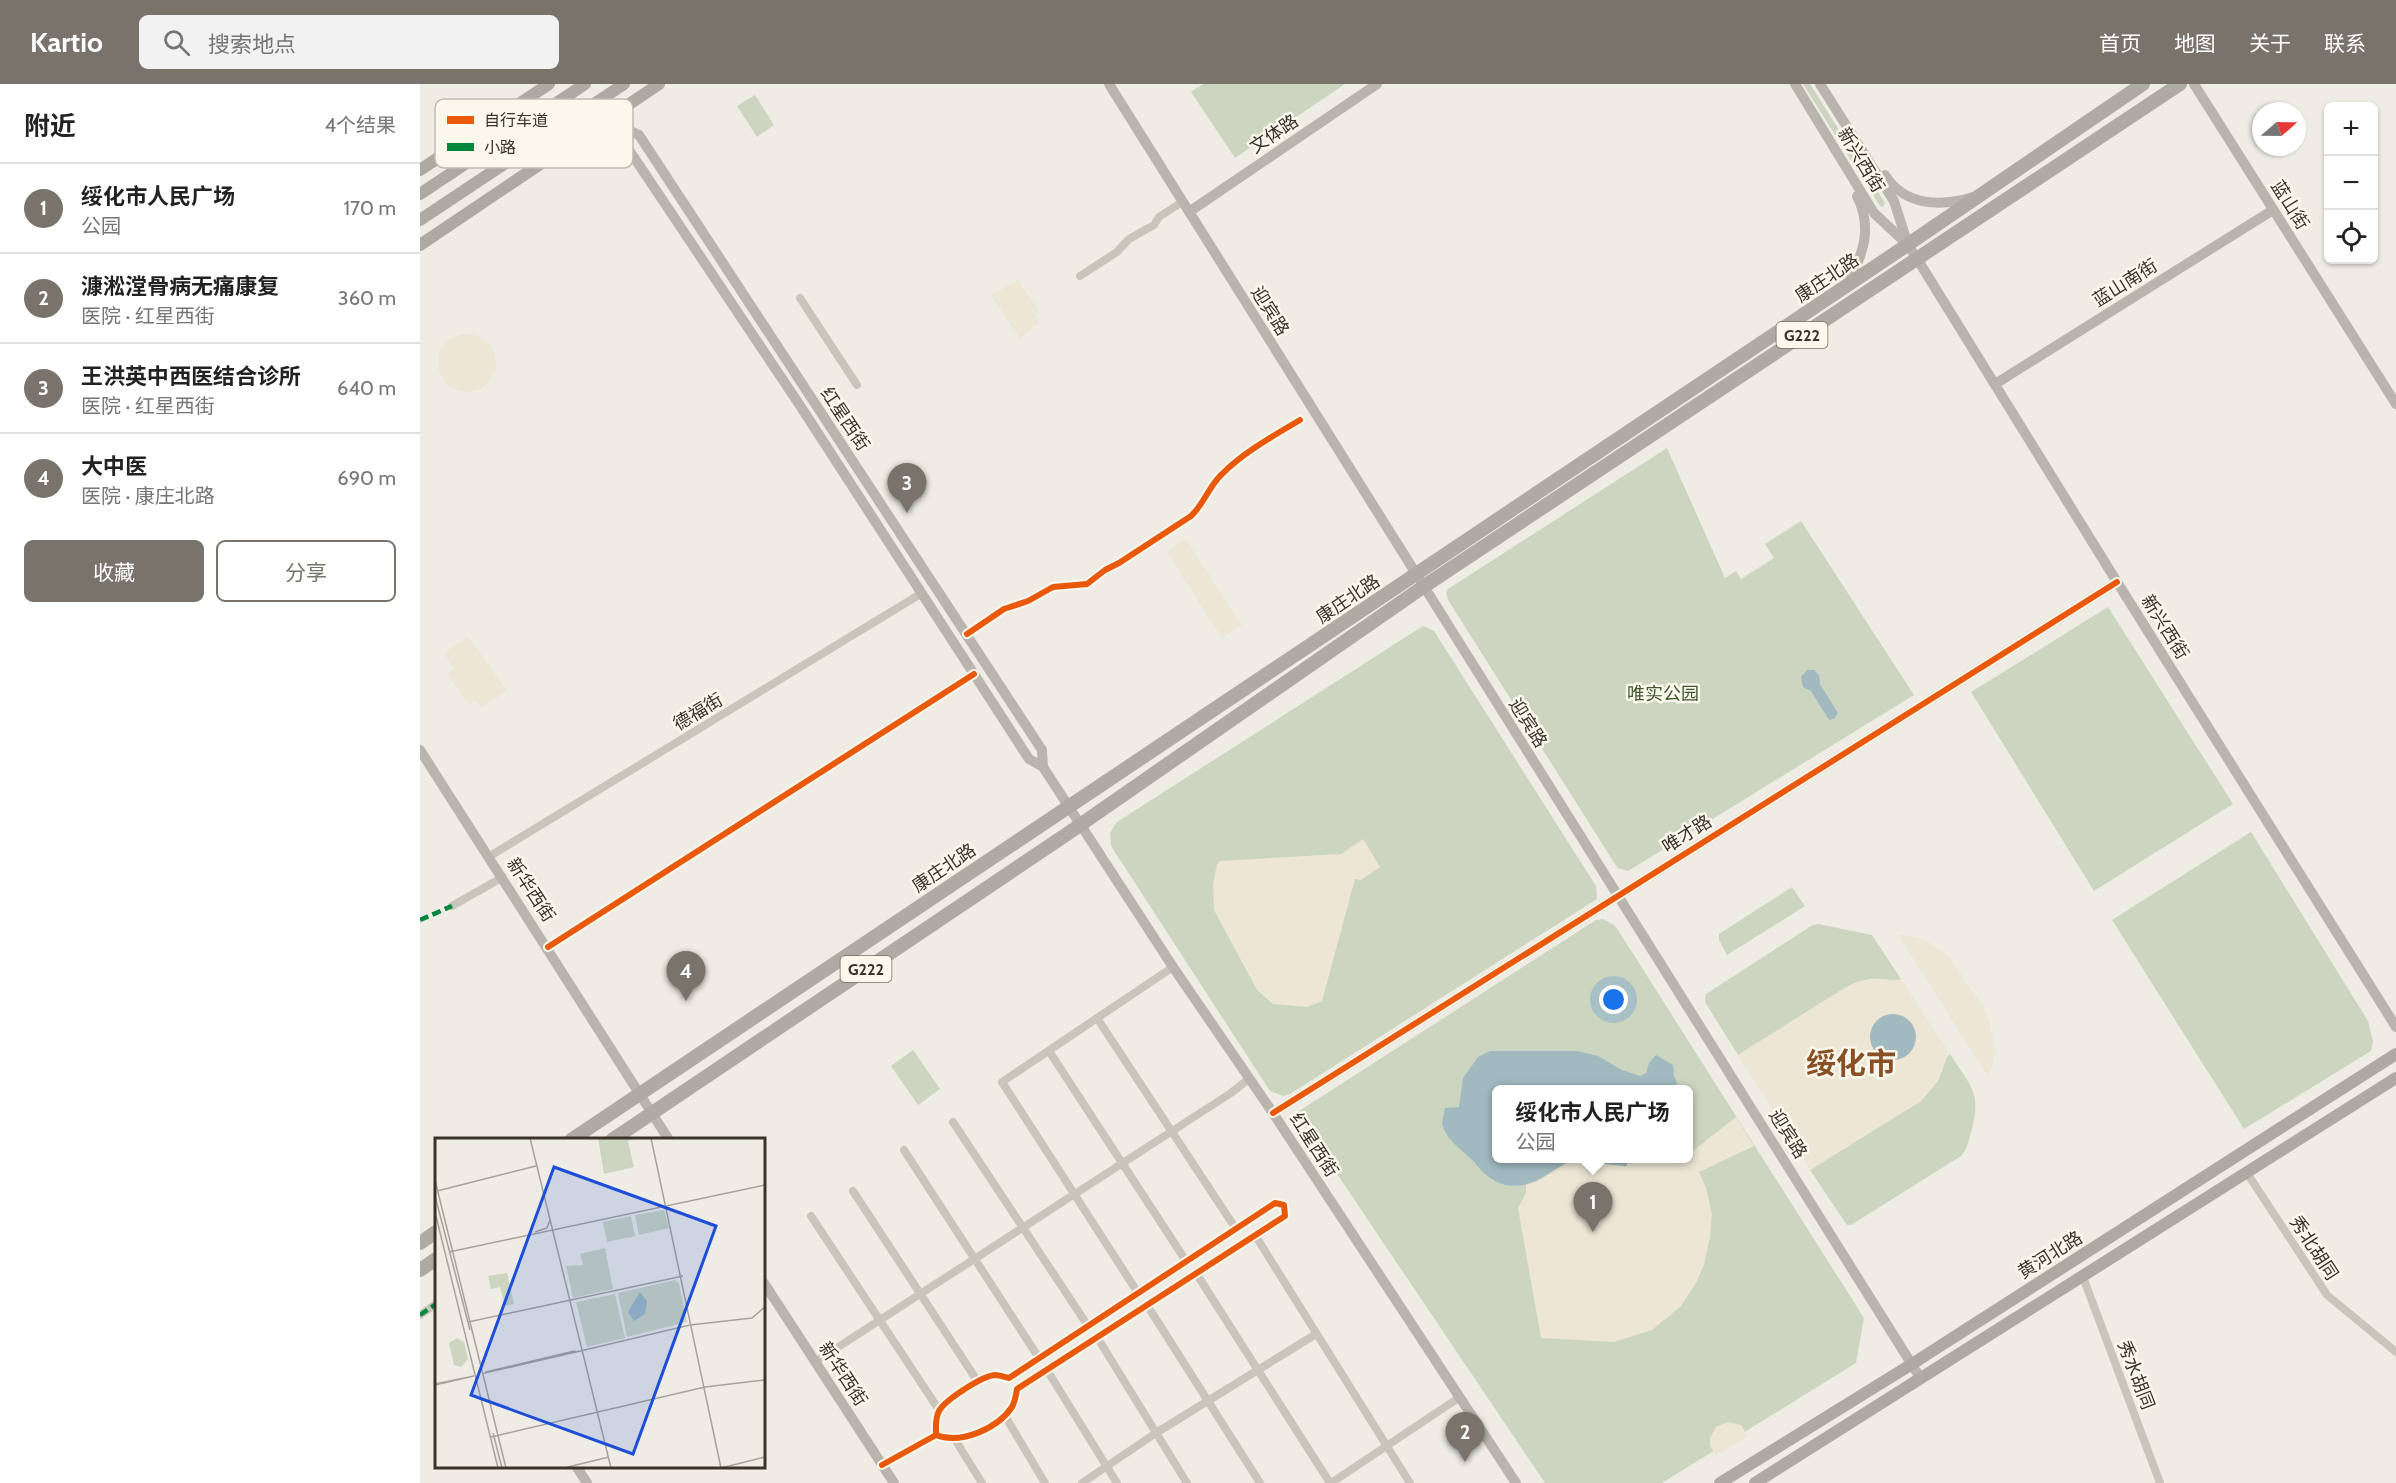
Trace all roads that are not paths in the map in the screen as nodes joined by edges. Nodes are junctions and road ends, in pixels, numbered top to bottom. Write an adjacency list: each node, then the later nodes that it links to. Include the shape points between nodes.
1 (549, 84): 13 (main road)
2 (585, 84): 14 (main road)
3 (624, 84): 12 (main road)
4 (659, 84): 15 (main road)
5 (1109, 84): 27 (main road, 迎宾路)
6 (1377, 84): 27 (main road, 文体路)
7 (1795, 84): 17 (main road, 新兴西街)
8 (1820, 84): 16 (main road, 新兴西街)
9 (2143, 84): 26 (highway, 康庄北路 / G222)
10 (2180, 84): 34 (highway, 康庄北路 / G222)
11 (2194, 84): 28 (main road, 蓝山街)
12 (604, 98)
13 (526, 99)
14 (562, 99)
15 (633, 102)
16 (1841, 118): 26 (main road, via 1859,135 1889,182 1906,195 1941,203); 33 (main road, 新兴西街, via 1894,201)
17 (1823, 129): 33 (main road, 新兴西街, via 1874,213); 36 (main road, via 1833,158 1858,199 1867,229 1860,260)
18 (633, 132): 30 (main road, 红星西街, via 639,135)
19 (633, 156): 31 (main road, 红星西街)
20 (435, 160): 24 (main road)
21 (459, 168): 25 (main road)
22 (498, 168): 29 (main road)
23 (535, 168): 32 (main road)
24 (420, 170)
25 (420, 194)
26 (1979, 195): 33 (highway, 康庄北路 / G222)
27 (1186, 207): 35 (street, via 1159,218); 44 (main road, 迎宾路)
28 (2273, 210): 38 (main road, 蓝山南街); 40 (main road, 蓝山街)
29 (420, 220)
30 (695, 221): 31 (main road); 41 (main road, 红星西街)
31 (682, 230): 42 (main road, 红星西街)
32 (420, 245)
33 (1908, 245): 34 (main road, 新兴西街); 36 (highway, 康庄北路 / G222)
34 (1916, 257): 38 (main road, 新兴西街); 47 (highway, 康庄北路 / G222)
35 (1080, 276)
36 (1848, 286): 44 (highway, 康庄北路 / G222)
37 (800, 298): 39 (street)
38 (1995, 384): 45 (main road, 新兴西街)
39 (857, 385)
40 (2396, 404)
41 (816, 405): 42 (main road); 46 (main road, 红星西街)
42 (805, 412): 48 (main road, 红星西街)
43 (1300, 420): 49 (street, via 1220,476 1191,516 1119,564 1087,584 1053,587 1004,609)
44 (1416, 575): 47 (main road, 迎宾路); 53 (highway, 康庄北路 / G222)
45 (2117, 582): 57 (main road, 唯才路); 62 (main road, 新兴西街)
46 (934, 585): 48 (main road); 49 (main road, 红星西街)
47 (1424, 587): 54 (highway, 康庄北路 / G222); 57 (main road, 迎宾路)
48 (922, 593): 50 (main road, 红星西街); 55 (street, 德福街)
49 (967, 634): 52 (main road, 红星西街, via 1042,750)
50 (974, 674): 52 (main road, 红星西街, via 1029,759); 59 (street)
51 (420, 750): 55 (main road, 新华西街)
52 (1043, 767): 53 (main road, 红星西街)
53 (1068, 807): 54 (main road, 红星西街); 67 (highway, 康庄北路 / G222)
54 (1079, 825): 60 (main road, 红星西街); 68 (highway, 康庄北路 / G222)
55 (490, 856): 56 (main road, 新华西街)
56 (503, 877): 58 (street); 59 (main road, 新华西街)
57 (1616, 895): 69 (main road, 唯才路); 105 (main road, 迎宾路)
58 (453, 906)
59 (548, 947): 67 (main road, 新华西街)
60 (1173, 967): 61 (street); 65 (main road, 红星西街)
61 (1097, 1018): 63 (street); 71 (street)
62 (2396, 1027)
63 (1049, 1051): 76 (street); 79 (street, via 1002,1082)
64 (2396, 1054): 105 (main road, 黄河北路)
65 (1250, 1078): 69 (main road, 红星西街); 71 (street)
66 (2396, 1078): 77 (main road, 黄河北路)
67 (639, 1093): 68 (main road, 新华西街); 72 (highway, 康庄北路 / G222)
68 (652, 1112): 73 (highway, 康庄北路 / G222); 74 (main road, 新华西街)
69 (1273, 1113): 110 (main road, 红星西街)
70 (953, 1122): 81 (street)
71 (1172, 1132): 76 (street); 82 (street)
72 (574, 1138)
73 (615, 1138)
74 (668, 1138)
75 (904, 1150): 86 (street)
76 (1122, 1163): 79 (street); 88 (street)
77 (2247, 1173): 91 (main road, 黄河北路); 102 (street, 秀北胡同, via 2326,1295)
78 (853, 1191): 93 (street)
79 (1075, 1193): 81 (street); 94 (street)
80 (811, 1216): 98 (street)
81 (1023, 1227): 86 (street); 99 (street)
82 (1236, 1229): 84 (street, via 1275,1203 1284,1206 1285,1216); 88 (street)
83 (435, 1233): 85 (highway)
84 (1255, 1235): 90 (street); 100 (street)
85 (420, 1243)
86 (974, 1259): 93 (street); 103 (street)
87 (435, 1260): 89 (highway)
88 (1186, 1261): 94 (street)
89 (420, 1270)
90 (1196, 1274): 96 (street); 107 (street)
91 (2083, 1277): 108 (main road, 黄河北路); 134 (street, 秀水胡同)
92 (765, 1285): 104 (main road, 新华西街)
93 (920, 1293): 98 (street); 109 (street)
94 (1138, 1293): 99 (street)
95 (435, 1305): 97 (street)
96 (1148, 1305): 101 (street); 111 (street)
97 (420, 1315)
98 (880, 1320): 104 (street); 112 (street)
99 (1088, 1326): 103 (street)
100 (1317, 1334): 107 (street); 117 (street)
101 (1097, 1337): 106 (street); 114 (street)
102 (2396, 1352)
103 (1039, 1358): 109 (street, via 1009,1378 996,1375)
104 (815, 1362): 118 (main road, 新华西街)
105 (1912, 1364): 108 (main road, 迎宾路); 132 (main road, 黄河北路)
106 (1047, 1370): 113 (street, via 1017,1389 1014,1405); 119 (street)
107 (1257, 1371): 111 (street); 129 (street)
108 (1921, 1379): 133 (main road, 黄河北路)
109 (978, 1382): 112 (street)
110 (1460, 1397): 117 (street); 131 (main road, 红星西街)
111 (1209, 1402): 114 (street); 128 (street)
112 (939, 1410): 115 (street)
113 (1005, 1416): 116 (street, via 986,1429); 124 (street)
114 (1156, 1433): 119 (street); 127 (street)
115 (936, 1435): 116 (street); 118 (street)
116 (954, 1438): 123 (street)
117 (1387, 1446): 129 (street); 130 (street)
118 (882, 1465): 122 (main road, 新华西街)
119 (1106, 1467): 125 (street); 126 (street)
120 (577, 1468): 121 (main road)
121 (587, 1483)
122 (894, 1483)
123 (982, 1483)
124 (1045, 1483)
125 (1082, 1483)
126 (1117, 1483)
127 (1187, 1483)
128 (1260, 1483)
129 (1331, 1483)
130 (1410, 1483)
131 (1516, 1483)
132 (1720, 1483)
133 (1755, 1483)
134 (2160, 1483)

